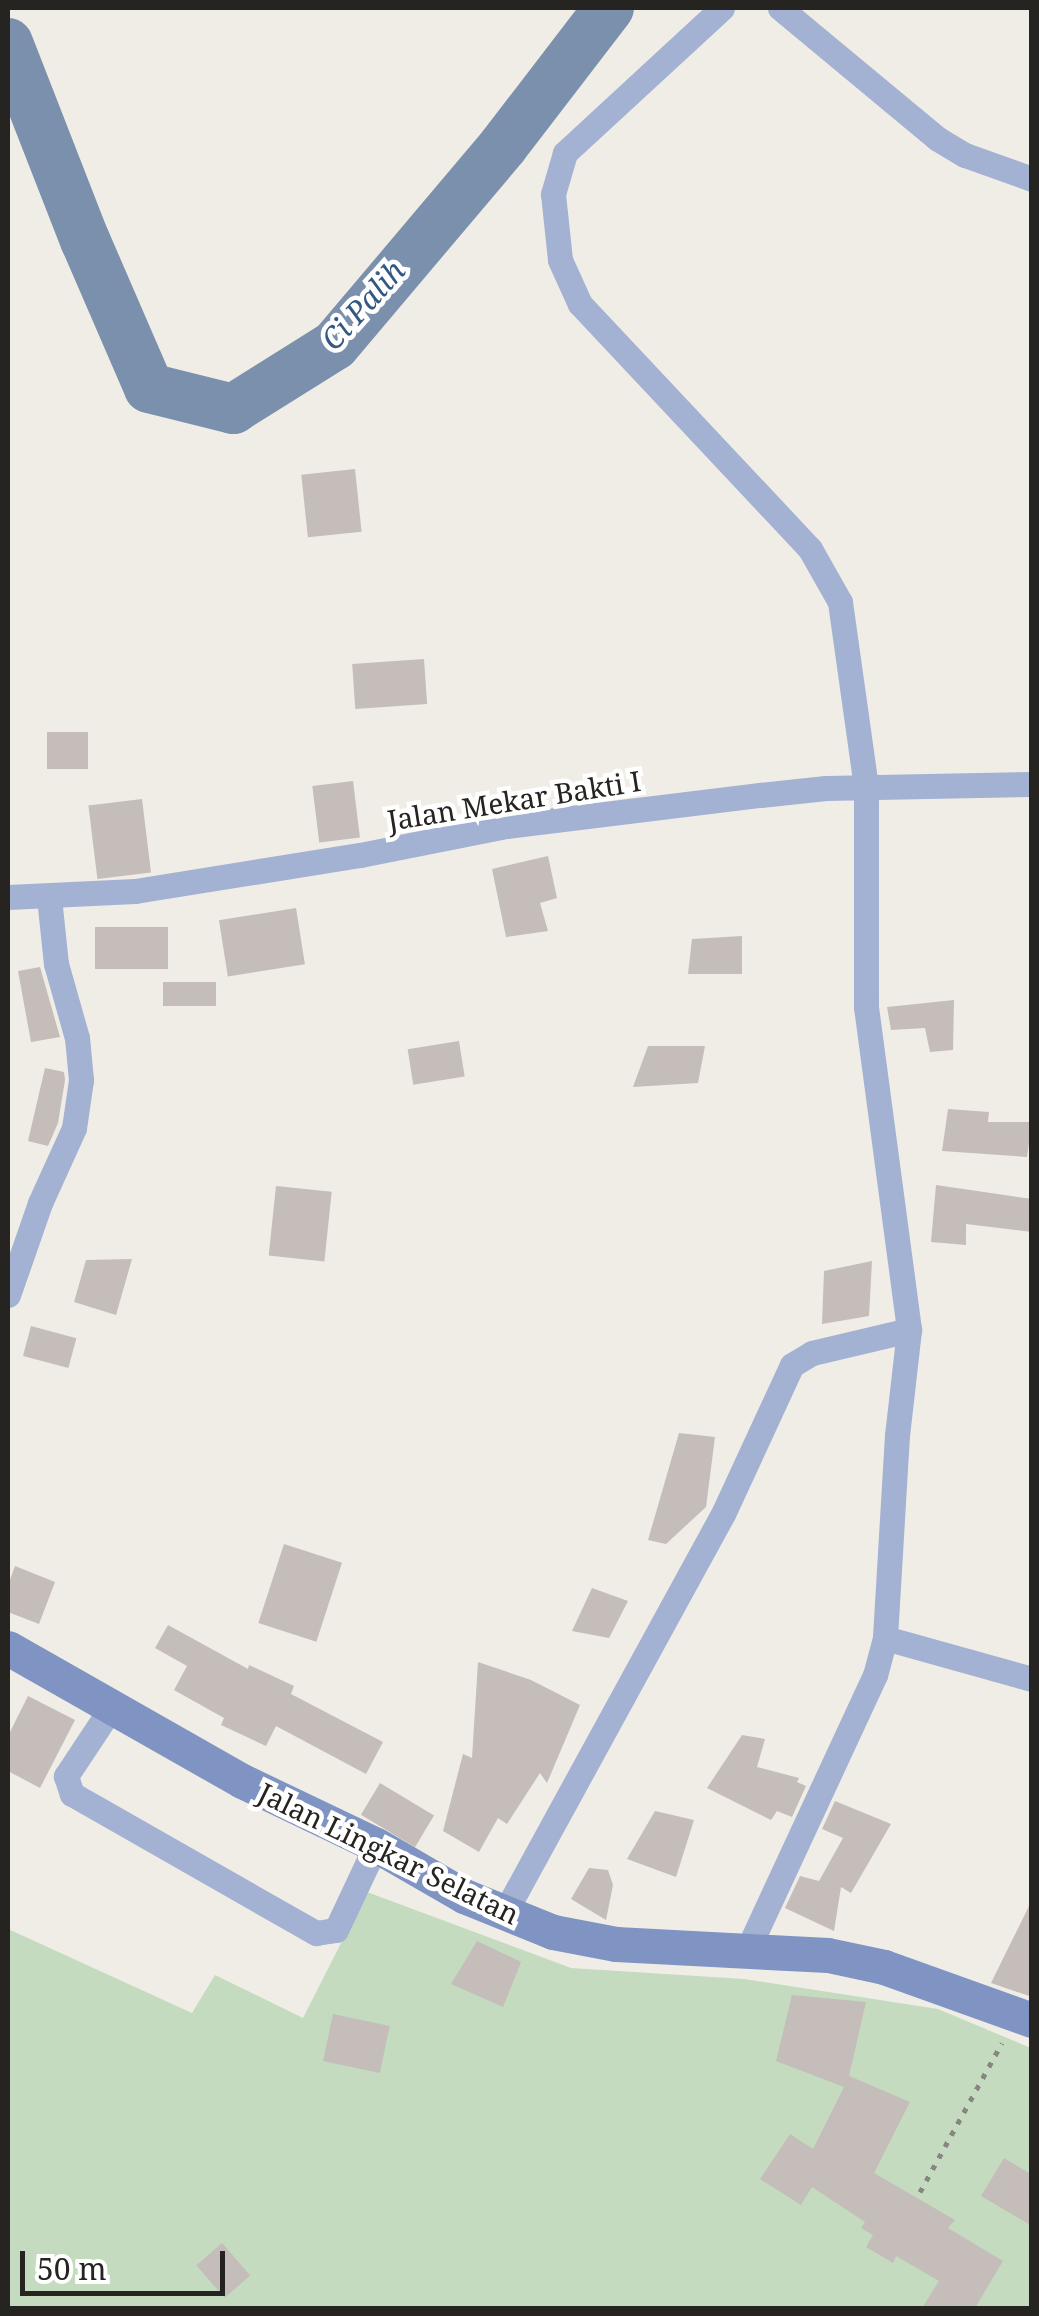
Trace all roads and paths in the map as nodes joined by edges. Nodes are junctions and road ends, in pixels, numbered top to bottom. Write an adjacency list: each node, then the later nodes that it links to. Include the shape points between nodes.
1 (722, 8): 5 (street, via 565,153 553,194 560,260 580,304 818,563 840,602)
2 (780, 8): 3 (street, via 938,139)
3 (1032, 179)
4 (1032, 784): 5 (street, Jalan Mekar Bakti I)
5 (866, 788): 7 (street, Jalan Mekar Bakti I, via 506,826 135,891); 9 (street, via 866,1007)
6 (8, 896): 7 (street, Jalan Mekar Bakti I)
7 (49, 896): 8 (street, via 81,1080 74,1128)
8 (8, 1295)
9 (909, 1330): 10 (street); 15 (street, via 812,1353 792,1365 723,1514)
10 (885, 1638): 12 (street); 16 (street, via 875,1675)
11 (8, 1648): 13 (street, Jalan Lingkar Selatan)
12 (1032, 1679)
13 (112, 1708): 14 (street, Jalan Lingkar Selatan); 14 (street, via 66,1776 72,1794 316,1932 336,1930)
14 (376, 1846): 15 (street, Jalan Lingkar Selatan)
15 (505, 1912): 16 (street, Jalan Lingkar Selatan, via 553,1932 616,1944)
16 (748, 1949): 17 (street, Jalan Lingkar Selatan, via 884,1967)
17 (1025, 2017): 18 (path)
18 (920, 2192)

